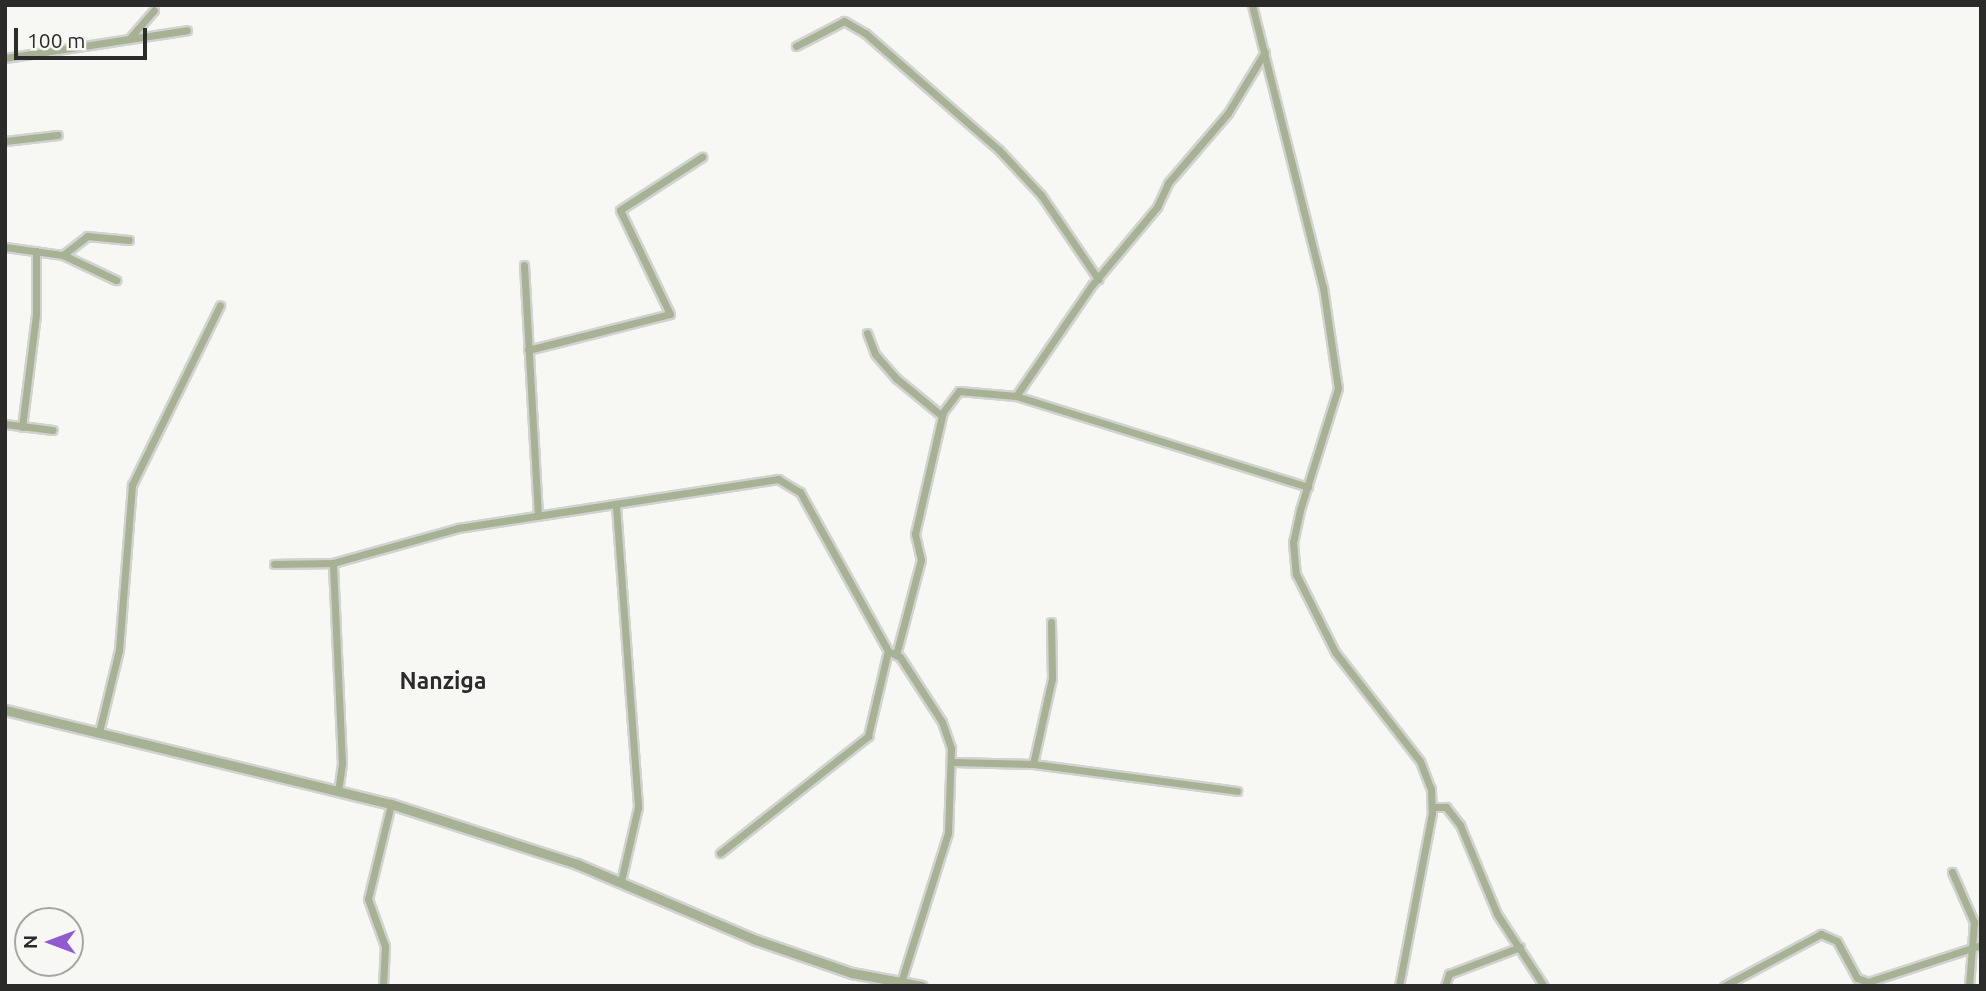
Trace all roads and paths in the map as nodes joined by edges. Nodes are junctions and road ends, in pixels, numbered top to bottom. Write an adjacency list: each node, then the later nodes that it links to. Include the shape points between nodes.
1 (1252, 5): 6 (street)
2 (154, 10): 4 (street)
3 (187, 30): 4 (street)
4 (128, 40): 7 (street)
5 (796, 46): 16 (street, via 844,21 865,33 999,150 1041,195)
6 (1265, 52): 16 (street, via 1228,113); 26 (street, via 1323,287 1338,388)
7 (5, 58)
8 (58, 135): 9 (street)
9 (5, 141)
10 (702, 157): 20 (street, via 620,210 670,314)
11 (129, 240): 14 (street, via 87,236)
12 (5, 247): 13 (street)
13 (36, 251): 14 (street); 24 (street, via 36,314)
14 (63, 255): 17 (street)
15 (524, 265): 20 (street)
16 (1098, 279): 21 (street)
17 (116, 280)
18 (220, 305): 35 (street, via 132,485 119,650)
19 (867, 333): 22 (street, via 875,354 897,379)
20 (528, 350): 28 (street)
21 (1016, 396): 22 (street, via 959,391); 26 (street)
22 (942, 416): 33 (street, via 915,534 921,560)
23 (5, 424): 24 (street)
24 (22, 427): 25 (street)
25 (53, 430)
26 (1308, 487): 41 (street, via 1293,542 1307,606 1420,761)
27 (616, 506): 28 (street); 32 (street, via 627,498 778,478 800,492); 44 (street, via 638,807)
28 (538, 516): 29 (street, via 421,535)
29 (332, 563): 30 (street); 39 (street, via 342,763)
30 (274, 564)
31 (1051, 622): 37 (street, via 1052,678)
32 (888, 651): 33 (street); 42 (street, via 868,736)
33 (896, 655): 36 (street, via 942,722)
34 (5, 710): 35 (street)
35 (99, 732): 39 (street)
36 (953, 762): 37 (street); 48 (street, via 948,834)
37 (1033, 764): 38 (street)
38 (1237, 791)
39 (338, 792): 40 (street)
40 (391, 804): 44 (street); 50 (street, via 368,899 385,946)
41 (1432, 807): 46 (street, via 1446,807 1460,825 1497,914); 52 (street)
42 (720, 853)
43 (1952, 872): 47 (street, via 1969,900)
44 (621, 881): 48 (street, via 745,936 852,973)
45 (1981, 945): 47 (street)
46 (1520, 947): 53 (street, via 1449,974); 54 (street)
47 (1972, 947): 49 (street); 56 (street)
48 (901, 982): 51 (street)
49 (1863, 983): 55 (street, via 1837,941 1821,933)
50 (383, 986)
51 (922, 986)
52 (1399, 986)
53 (1445, 986)
54 (1544, 986)
55 (1724, 986)
56 (1969, 986)

